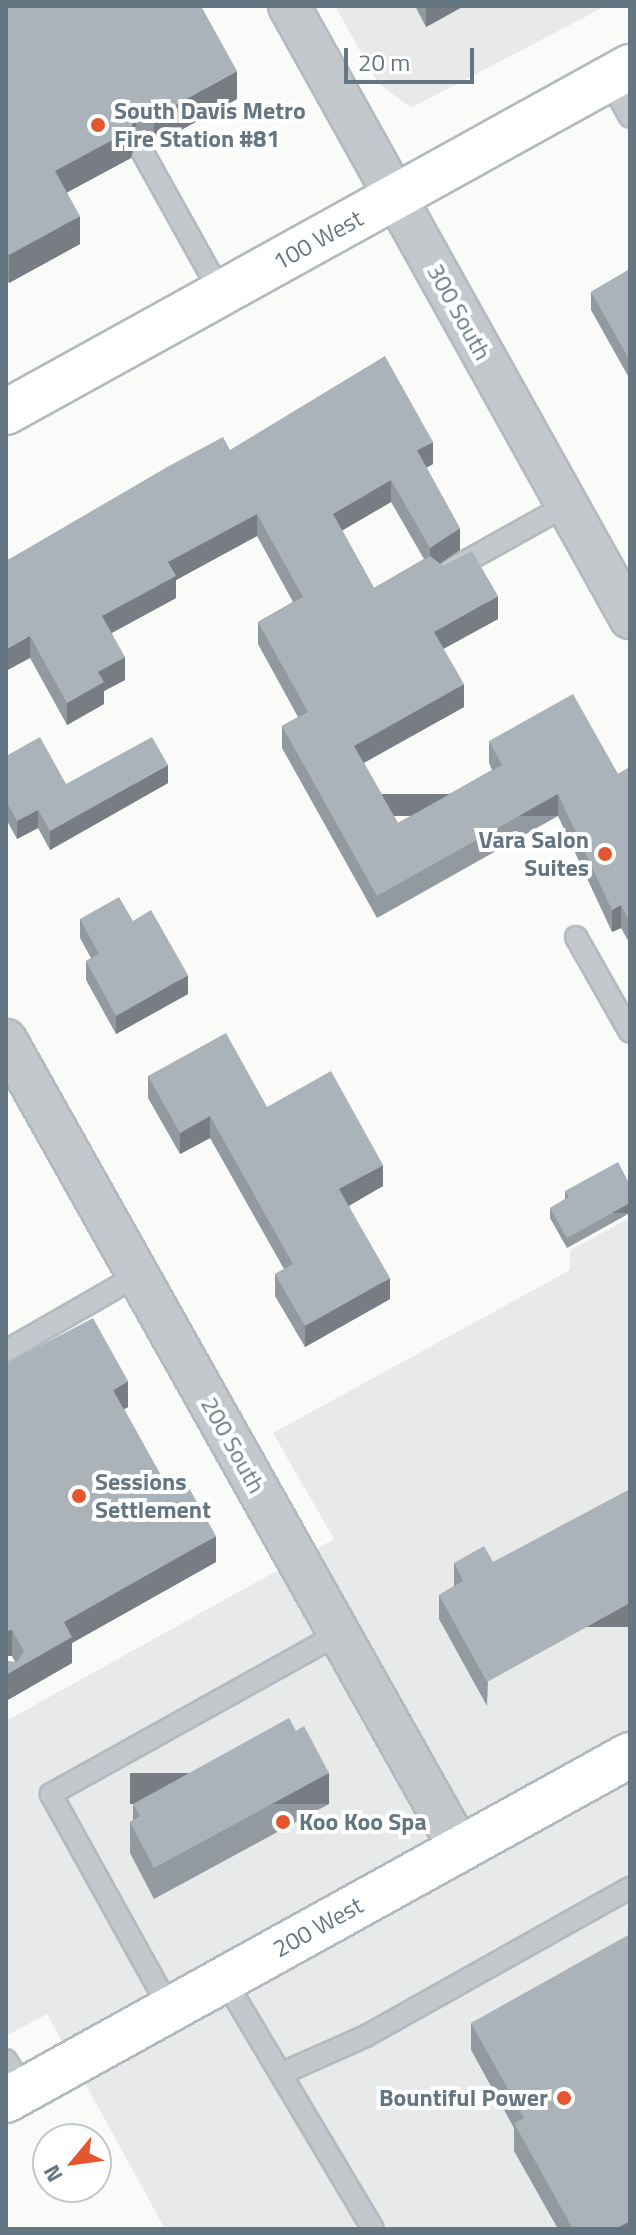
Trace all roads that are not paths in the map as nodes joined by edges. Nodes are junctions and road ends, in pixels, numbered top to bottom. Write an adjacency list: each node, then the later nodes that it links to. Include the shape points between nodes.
1 (289, 6): 5 (street, 300 South)
2 (620, 73): 3 (lane); 5 (main road, 100 West)
3 (630, 117)
4 (142, 151): 6 (lane)
5 (395, 197): 6 (main road, 100 West); 8 (street, 300 South)
6 (221, 293): 7 (main road, 100 West)
7 (6, 412)
8 (567, 505): 9 (lane); 10 (street, 300 South)
9 (442, 575)
10 (630, 618)
11 (576, 937): 12 (lane)
12 (630, 1032)
13 (6, 1040): 14 (street, 200 South)
14 (138, 1275): 15 (lane); 16 (street, 200 South)
15 (6, 1351)
16 (339, 1634): 18 (street, 200 South); 21 (lane, via 51,1794)
17 (630, 1755): 18 (main road, 200 West)
18 (460, 1849): 20 (main road, 200 West)
19 (630, 1888): 22 (lane, via 366,2036)
20 (224, 1979): 21 (main road, 200 West); 22 (lane)
21 (170, 2009): 23 (main road, 200 West)
22 (285, 2072): 24 (lane)
23 (12, 2083)
24 (373, 2229)

